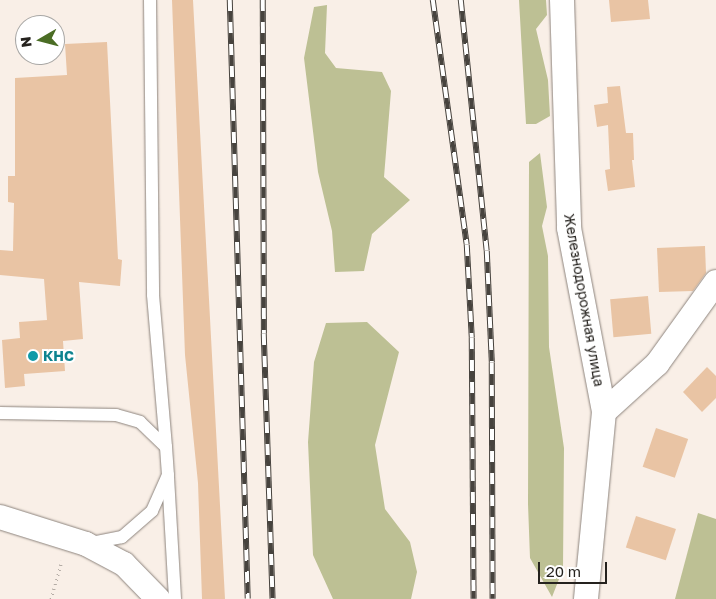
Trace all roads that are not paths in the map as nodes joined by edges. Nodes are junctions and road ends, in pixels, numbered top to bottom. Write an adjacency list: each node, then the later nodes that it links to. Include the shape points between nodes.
1 (150, 0): 6 (lane, via 153,295)
2 (562, 0): 4 (street, Железнодорожная улица, via 569,228)
3 (716, 282): 4 (street, via 657,364)
4 (604, 412): 12 (street, Железнодорожная улица)
5 (0, 413): 6 (lane, via 116,415 140,422)
6 (166, 447): 7 (lane)
7 (168, 475): 9 (lane, via 152,511 122,537); 11 (lane)
8 (0, 517): 9 (street)
9 (86, 544): 10 (street, via 124,564)
10 (158, 599)
11 (175, 599)
12 (586, 599)

